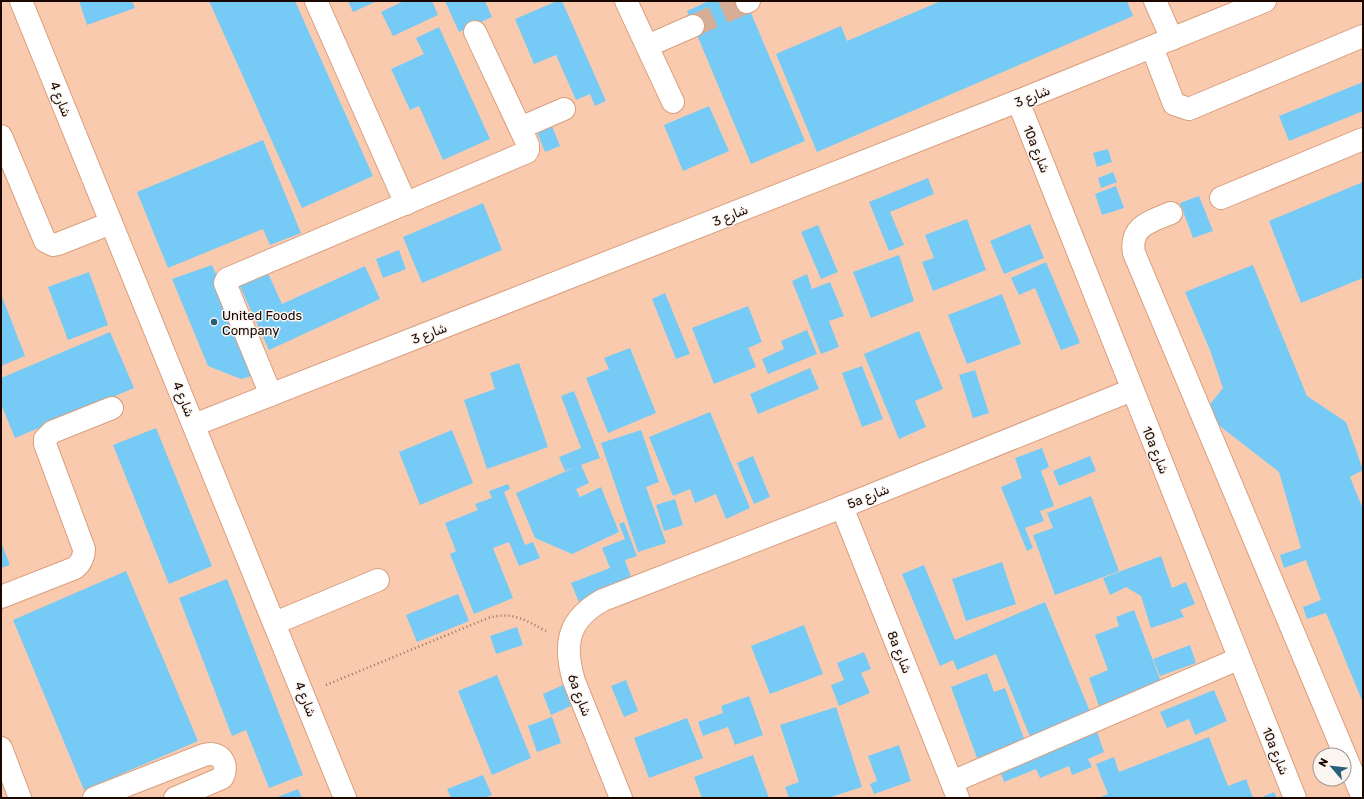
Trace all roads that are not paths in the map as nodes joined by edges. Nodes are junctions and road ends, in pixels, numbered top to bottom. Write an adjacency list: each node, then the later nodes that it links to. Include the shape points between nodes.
1 (21, 1): 21 (street, شارع 4)
2 (316, 1): 19 (street)
3 (626, 1): 10 (street)
4 (1155, 1): 9 (street)
5 (1264, 1): 9 (street, شارع 3)
6 (693, 26): 10 (street)
7 (475, 32): 15 (street)
8 (1363, 36): 11 (street, via 1189,109 1174,104)
9 (1172, 39): 11 (street, شارع 3)
10 (647, 46): 13 (street)
11 (1152, 47): 12 (street, شارع 3)
12 (1018, 101): 22 (street, 10a شارع); 23 (street, شارع 3)
13 (673, 102)
14 (564, 109): 15 (street)
15 (520, 128): 19 (street, via 529,147 527,152)
16 (1, 136): 21 (street, via 45,241 53,245 58,244)
17 (1363, 139): 18 (street)
18 (1221, 198)
19 (406, 204): 23 (street, via 226,281)
20 (1172, 213): 40 (street, via 1139,229 1132,243 1134,253)
21 (111, 222): 25 (street, شارع 4)
22 (1132, 390): 26 (street, 5a شارع); 31 (street, 10a شارع)
23 (271, 395): 25 (street, شارع 3)
24 (112, 408): 28 (street, via 47,434 45,439 84,549 80,563 75,568)
25 (194, 425): 30 (street, شارع 4)
26 (842, 507): 29 (street, 5a شارع); 33 (street, 8a شارع)
27 (378, 580): 30 (street)
28 (1, 597)
29 (603, 600): 38 (street, 6a شارع, via 587,609 576,624 569,642 568,662)
30 (275, 623): 37 (street, شارع 4)
31 (1238, 659): 33 (street); 39 (street, 10a شارع)
32 (1, 748): 34 (street)
33 (955, 790)
34 (20, 798)
35 (94, 798): 36 (street, via 210,753 223,758 226,765 222,778)
36 (175, 798)
37 (345, 798)
38 (621, 798)
39 (1295, 798)
40 (1363, 798)

